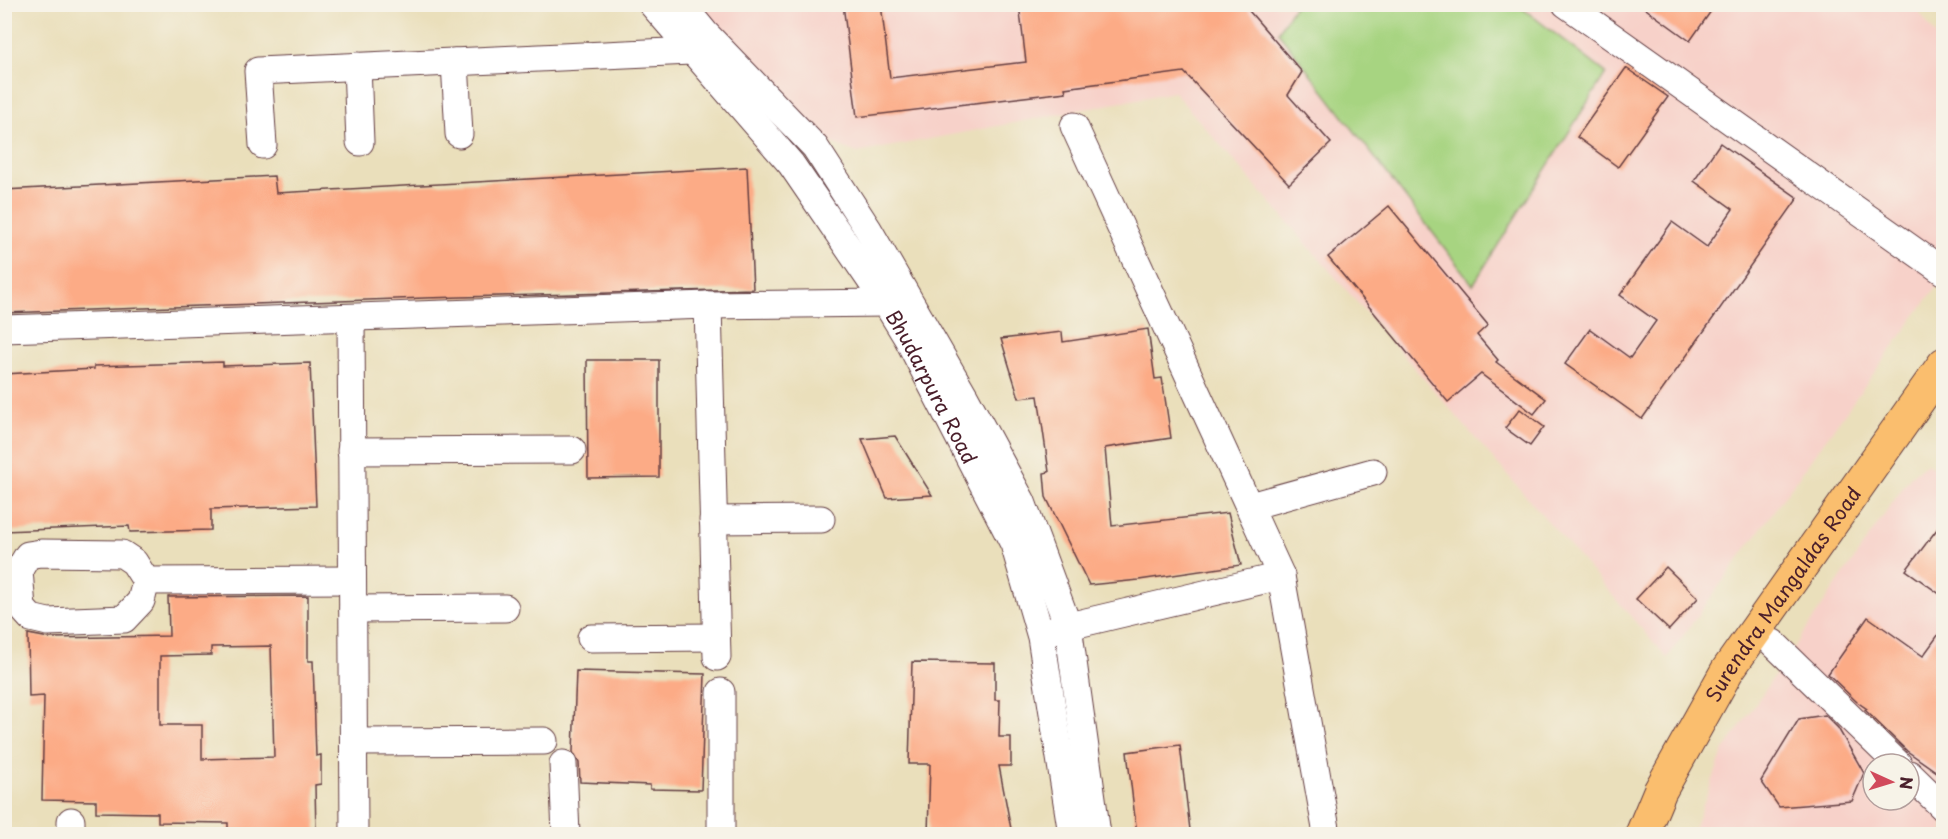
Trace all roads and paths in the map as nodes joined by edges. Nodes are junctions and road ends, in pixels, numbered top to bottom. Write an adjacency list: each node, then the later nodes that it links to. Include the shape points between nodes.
1 (652, 4): 4 (street, Bhudarpura Road)
2 (681, 4): 4 (street, Bhudarpura Road)
3 (1566, 4): 11 (street)
4 (701, 45): 5 (street); 12 (street, Bhudarpura Road)
5 (455, 62): 6 (street); 8 (street)
6 (357, 66): 9 (street); 10 (street, via 258,71)
7 (1074, 126): 21 (street)
8 (459, 134)
9 (360, 141)
10 (263, 145)
11 (1944, 272)
12 (897, 300): 13 (street); 29 (street, Bhudarpura Road, via 1022,502); 30 (street, Bhudarpura Road, via 908,339 1014,544)
13 (708, 305): 14 (street); 23 (street)
14 (351, 318): 15 (street); 19 (street)
15 (4, 329)
16 (1944, 364): 46 (main road, Surendra Mangaldas Road, via 1726,671 1660,791)
17 (1944, 404): 32 (main road, Surendra Mangaldas Road)
18 (572, 450): 19 (street)
19 (351, 451): 25 (street)
20 (1373, 472): 21 (street)
21 (1250, 507): 24 (street)
22 (821, 519): 23 (street)
23 (713, 520): 31 (street, via 717,647)
24 (1281, 576): 29 (street); 45 (street)
25 (351, 580): 26 (street); 28 (street)
26 (146, 581): 26 (street, via 134,562 122,554 28,555 19,570 22,608 32,618 48,622 124,620 141,601)
27 (505, 608): 28 (street)
28 (352, 609): 35 (street)
29 (1068, 627): 30 (street); 44 (street, Bhudarpura Road)
30 (1040, 633): 43 (street, Bhudarpura Road)
31 (591, 638)
32 (1773, 643): 36 (street); 47 (main road, Surendra Mangaldas Road, via 1744,683)
33 (721, 692): 42 (street)
34 (544, 741): 35 (street)
35 (354, 742): 40 (street)
36 (1886, 752)
37 (563, 764): 41 (street)
38 (1921, 786): 39 (street)
39 (1944, 808)
40 (354, 834)
41 (566, 834)
42 (721, 834)
43 (1072, 834)
44 (1097, 834)
45 (1327, 834)
46 (1642, 834)
47 (1665, 834)

